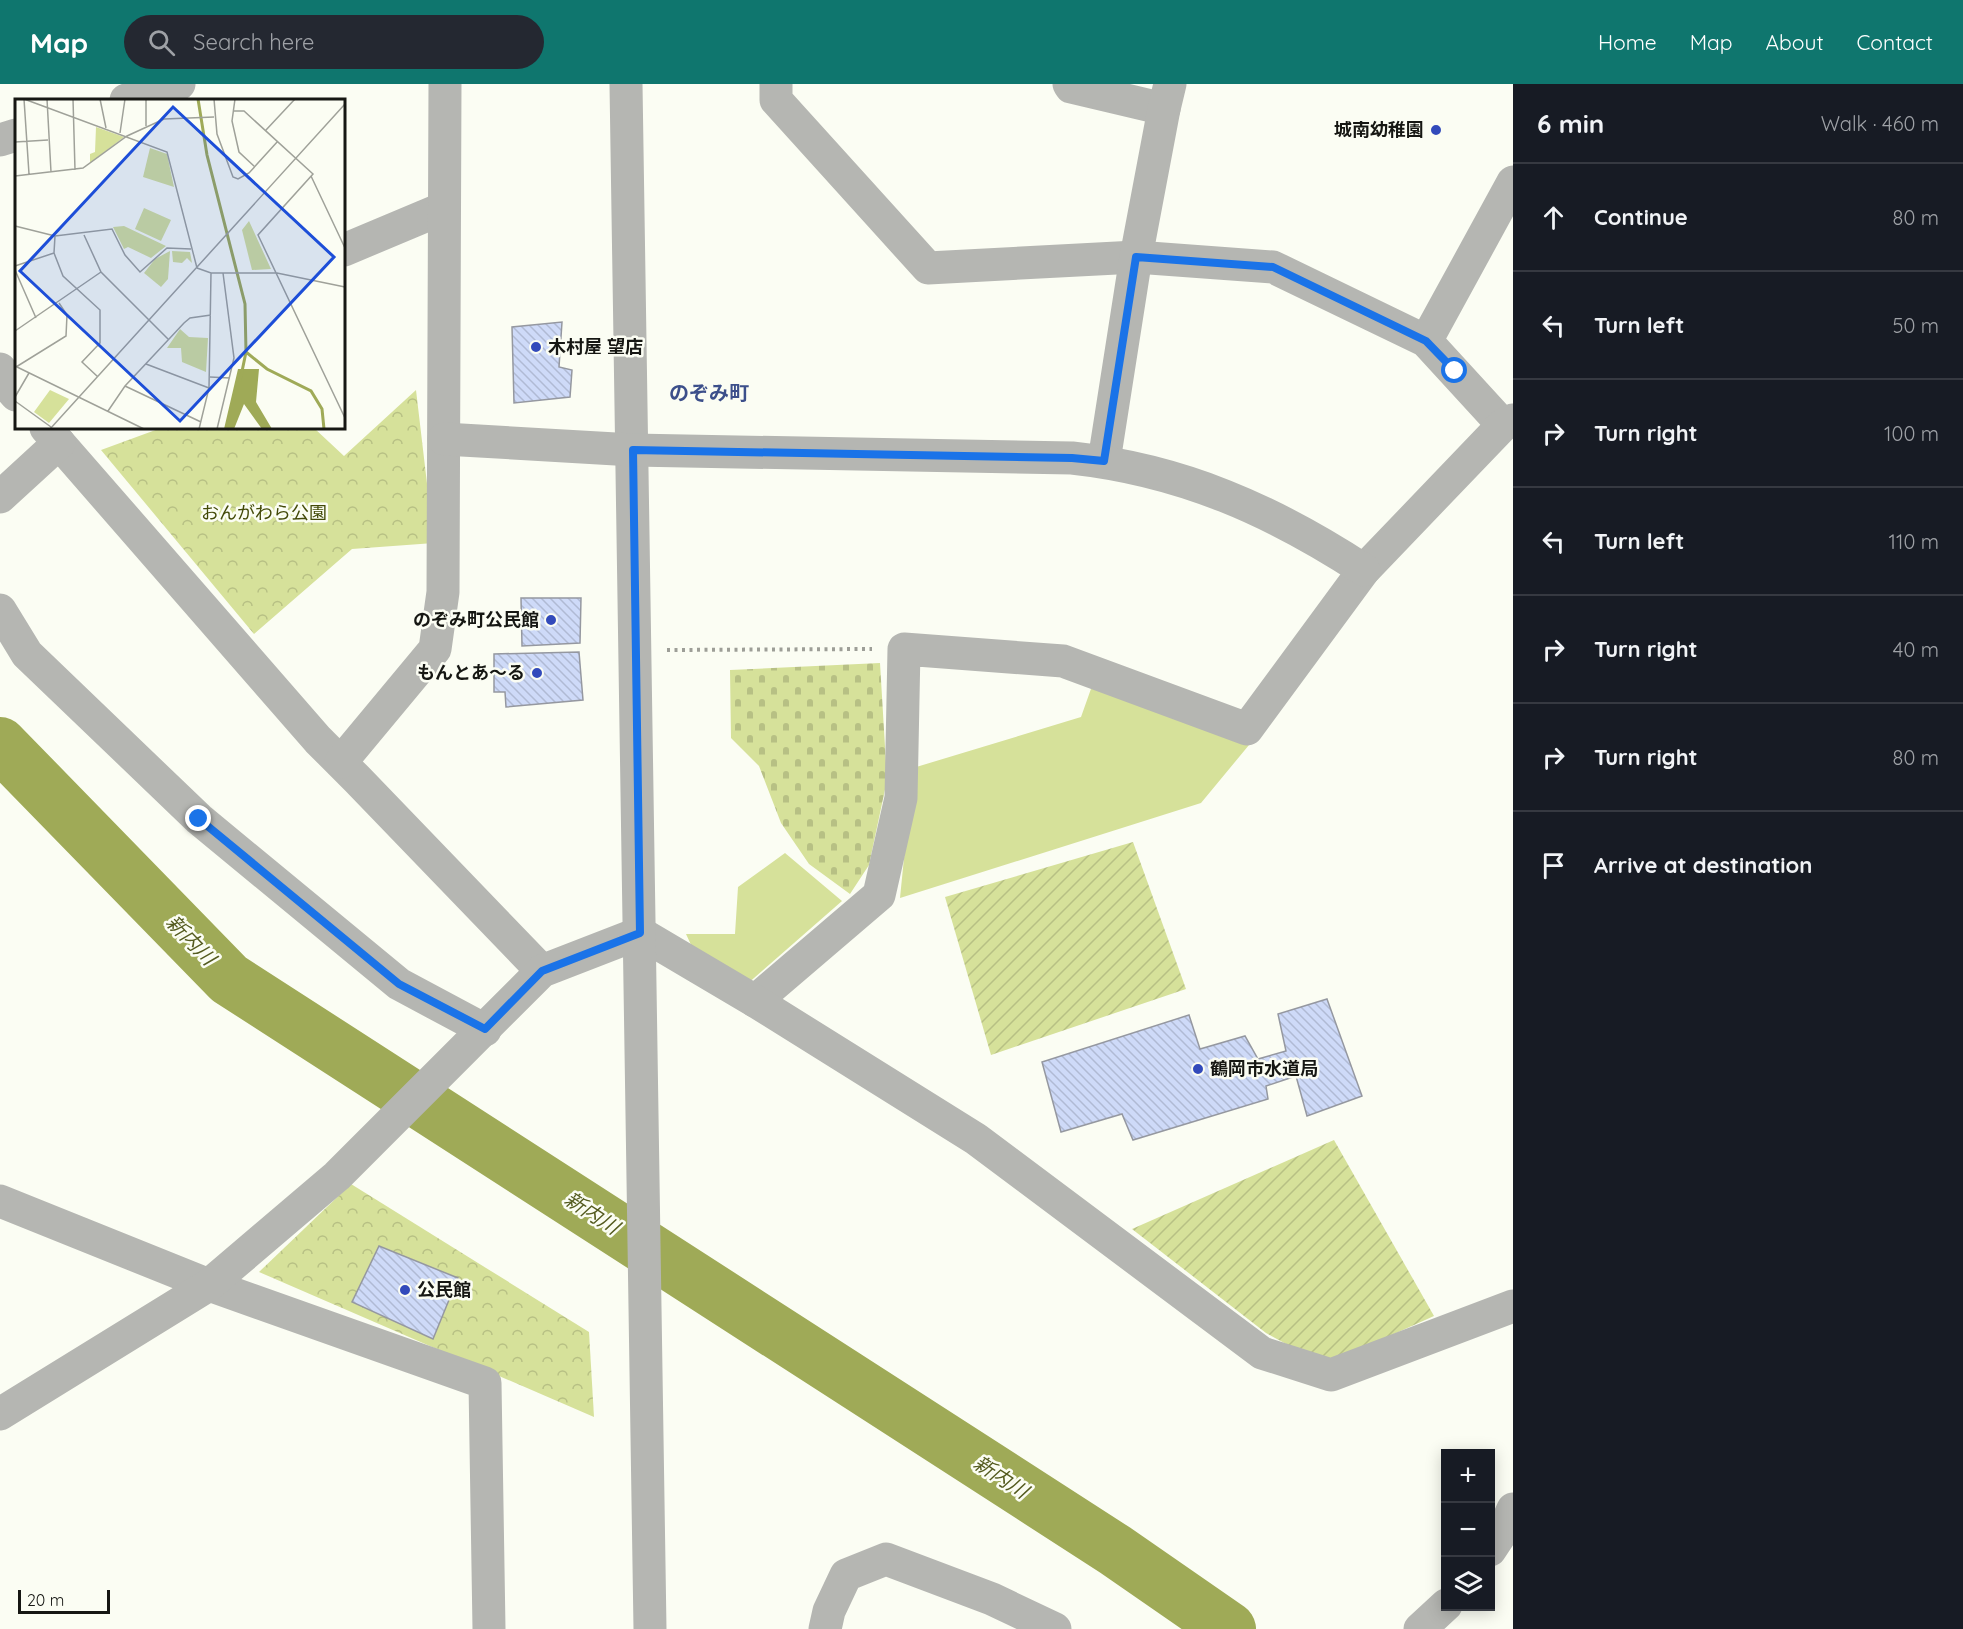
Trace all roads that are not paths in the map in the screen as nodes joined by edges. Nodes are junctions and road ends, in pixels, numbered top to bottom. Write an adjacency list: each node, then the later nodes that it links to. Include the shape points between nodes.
1 (179, 84): 7 (street)
2 (444, 84): 11 (street)
3 (626, 84): 18 (street)
4 (776, 84): 13 (street, via 776,100 928,268)
5 (1069, 84): 6 (street)
6 (1167, 97): 13 (street)
7 (129, 99)
8 (15, 135): 9 (street)
9 (0, 140)
10 (1513, 182): 14 (street)
11 (444, 208): 12 (street); 17 (street)
12 (345, 250)
13 (1136, 257): 14 (street, via 1273,267); 19 (street)
14 (1426, 341): 15 (street)
15 (1508, 423): 21 (street)
16 (52, 435): 20 (street); 23 (street)
17 (444, 440): 18 (street); 23 (street, via 443,592 435,649)
18 (633, 450): 19 (street); 24 (street)
19 (1104, 461): 21 (street, via 1229,497 1273,516)
20 (0, 497)
21 (1364, 570): 26 (street, via 1247,729 1062,661 904,649 901,798 879,895)
22 (0, 610): 27 (street, via 27,654 199,819 399,984)
23 (341, 762): 25 (street)
24 (640, 933): 25 (street); 26 (street); 36 (street)
25 (542, 971): 27 (street)
26 (755, 1001): 30 (street, via 976,1139 1262,1353 1331,1375)
27 (478, 1037): 29 (street, via 337,1176)
28 (0, 1201): 29 (street)
29 (209, 1285): 31 (street); 35 (street, via 485,1383)
30 (1513, 1306)
31 (0, 1414)
32 (1513, 1509): 33 (street)
33 (1495, 1544)
34 (1441, 1610): 39 (street)
35 (489, 1629)
36 (650, 1629)
37 (825, 1629): 38 (street, via 846,1575 886,1559 992,1599)
38 (1055, 1629)
39 (1420, 1629)

